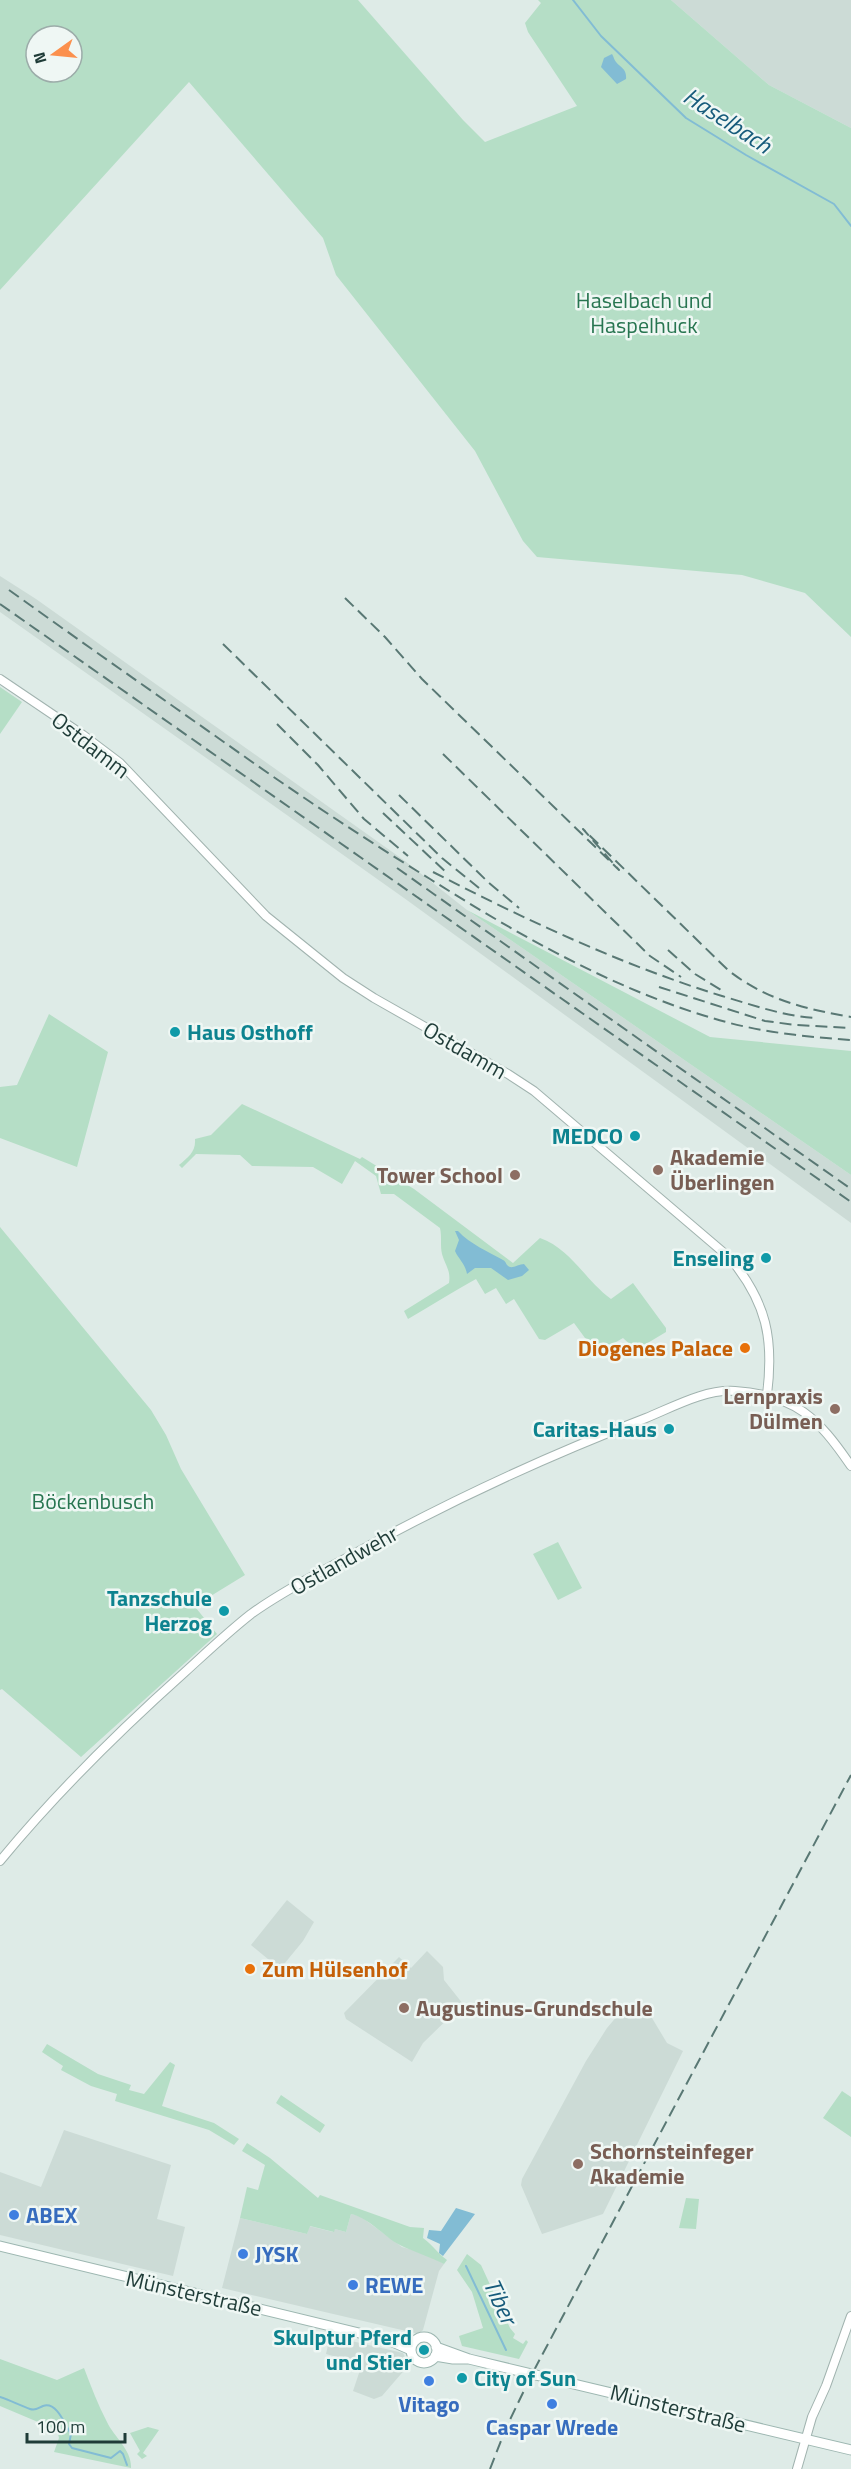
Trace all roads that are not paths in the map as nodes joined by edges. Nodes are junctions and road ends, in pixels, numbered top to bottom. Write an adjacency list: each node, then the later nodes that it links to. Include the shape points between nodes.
1 (0, 679): 2 (street, Ostdamm, via 120,763 266,916 329,967 374,998 534,1091 730,1258 750,1286 764,1317 770,1347)
2 (767, 1395): 3 (street, via 809,1415 827,1431); 4 (street, Ostlandwehr, via 732,1391 711,1394 564,1450 394,1532 267,1604 120,1729)
3 (851, 1466)
4 (0, 1861)
5 (0, 2246): 7 (main road, Münsterstraße, via 388,2340 395,2338)
6 (851, 2316): 9 (street)
7 (413, 2346): 8 (main road, via 427,2338 433,2341); 8 (main road, via 414,2357 422,2362 429,2362)
8 (436, 2351): 9 (main road, Münsterstraße, via 453,2359 470,2359)
9 (805, 2439): 10 (main road, Münsterstraße); 11 (street)
10 (851, 2450)
11 (797, 2469)

